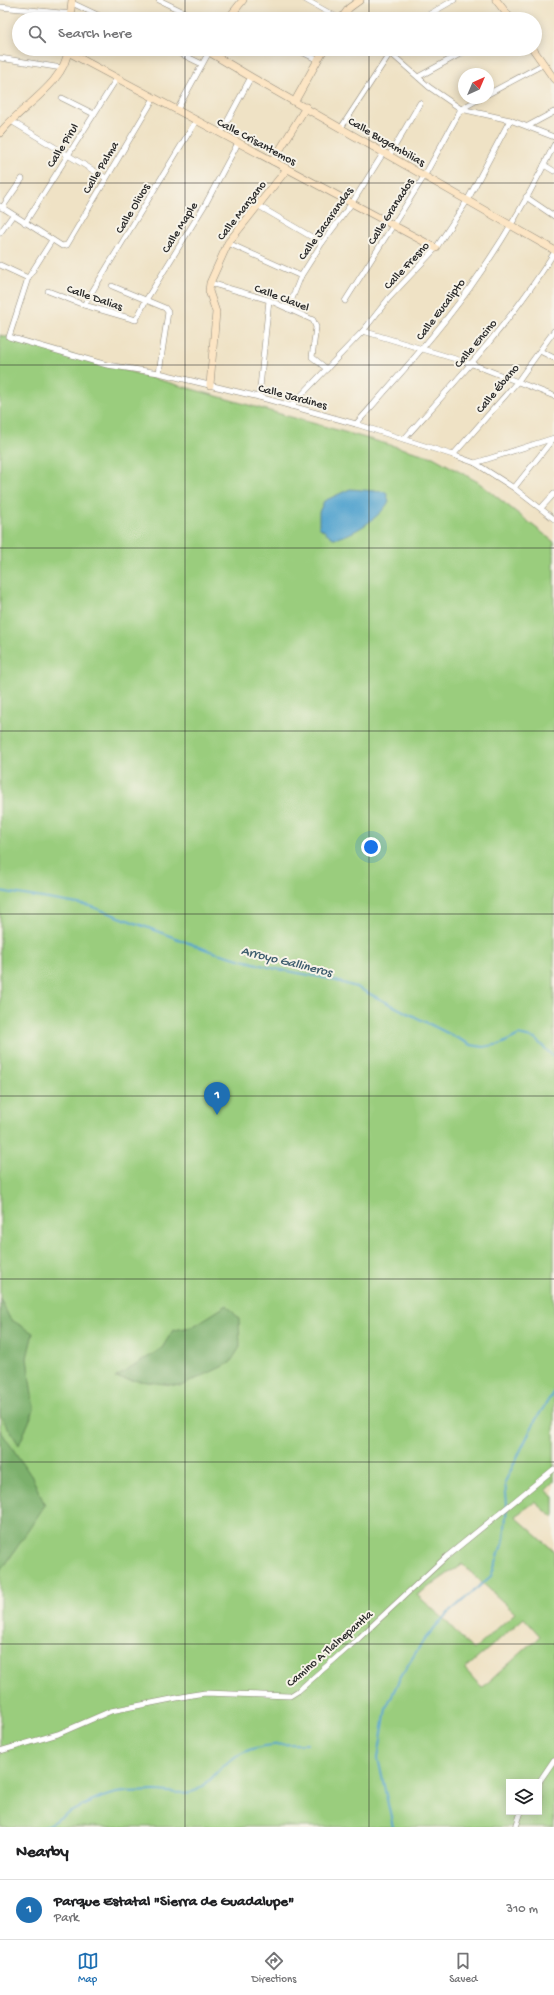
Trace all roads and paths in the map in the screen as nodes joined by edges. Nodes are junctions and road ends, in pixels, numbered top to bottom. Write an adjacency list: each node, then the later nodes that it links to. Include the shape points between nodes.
1 (159, 0): 12 (street)
2 (244, 0): 13 (street)
3 (306, 0): 14 (street)
4 (360, 0): 15 (street)
5 (454, 0): 16 (street)
6 (496, 0): 17 (street)
7 (72, 2): 10 (street); 11 (street)
8 (0, 6): 9 (street)
9 (42, 12)
10 (71, 12)
11 (92, 12)
12 (184, 12)
13 (234, 12)
14 (328, 12)
15 (346, 12)
16 (433, 12)
17 (505, 12)
18 (66, 56): 33 (street)
19 (77, 56): 36 (street, Calle Crisantemos)
20 (185, 56): 31 (street)
21 (207, 56): 31 (street)
22 (219, 56): 34 (street, Calle Bugambilias)
23 (310, 56): 30 (street)
24 (320, 56): 30 (street)
25 (385, 56): 53 (street)
26 (394, 56): 35 (street)
27 (456, 56): 35 (street)
28 (538, 56): 32 (street)
29 (0, 58): 33 (street)
30 (318, 60): 41 (street)
31 (202, 64): 46 (street)
32 (544, 64): 37 (street); 38 (street)
33 (62, 68): 50 (street, via 55,80)
34 (251, 77): 41 (street, Calle Bugambilias); 55 (street)
35 (418, 77): 45 (street)
36 (117, 78): 40 (street, Calle Crisantemos); 48 (street, Calle Pirul)
37 (554, 79)
38 (494, 91)
39 (62, 98): 48 (street)
40 (154, 98): 46 (street, Calle Crisantemos); 66 (street, Calle Palma)
41 (295, 101): 44 (street, Calle Bugambilias)
42 (420, 102): 59 (street, Calle Jacarandas)
43 (471, 104): 45 (street)
44 (306, 107): 53 (street, Calle Bugambilias); 61 (street)
45 (462, 109): 49 (street); 65 (street, Calle Granados)
46 (177, 110): 51 (street, Calle Crisantemos)
47 (554, 112): 52 (street)
48 (94, 114): 60 (street, Calle Pirul)
49 (510, 120): 52 (street); 69 (street, Calle Fresno)
50 (11, 121): 54 (street); 60 (street)
51 (196, 121): 55 (street, Calle Crisantemos); 94 (street, Calle Olivos)
52 (528, 126): 56 (street)
53 (341, 128): 59 (street, Calle Bugambilias)
54 (0, 133)
55 (221, 134): 57 (street, Calle Crisantemos)
56 (554, 137)
57 (238, 143): 61 (street, Calle Crisantemos); 91 (street, Calle Maple, via 206,203)
58 (554, 145): 62 (street, Calle Eucalipto)
59 (386, 154): 65 (street, Calle Bugambilias); 70 (street, Calle Jacarandas)
60 (67, 155): 66 (street); 75 (street, Calle Pirul)
61 (273, 161): 63 (street, Calle Crisantemos)
62 (544, 165): 64 (street); 68 (street, Calle Eucalipto)
63 (287, 169): 70 (street, Calle Crisantemos); 71 (street, Calle Manzano)
64 (554, 171)
65 (425, 175): 69 (street, Calle Bugambilias); 77 (street, Calle Granados)
66 (106, 178): 79 (street, Calle Palma, via 67,245)
67 (22, 179): 72 (street)
68 (526, 197): 74 (street); 76 (street, Calle Eucalipto)
69 (467, 201): 76 (street, Calle Bugambilias); 82 (street, Calle Fresno)
70 (352, 204): 77 (street, Calle Crisantemos); 81 (street, Calle Jacarandas)
71 (257, 205): 80 (street, Calle Manzano); 81 (street)
72 (1, 207): 73 (street)
73 (13, 215): 75 (street); 78 (street)
74 (554, 216)
75 (25, 223): 79 (street)
76 (511, 225): 83 (street, Calle Bugambilias); 99 (street, Calle Eucalipto, via 469,288)
77 (394, 226): 82 (street, Calle Crisantemos); 93 (street, Calle Granados)
78 (0, 233)
79 (52, 240): 87 (street)
80 (228, 242): 86 (street); 88 (street, Calle Manzano)
81 (322, 243): 86 (street, Calle Jacarandas)
82 (436, 248): 97 (street, Calle Fresno, via 389,298)
83 (554, 250)
84 (554, 253): 102 (street, Calle Encino, via 533,287)
85 (0, 265): 87 (street)
86 (302, 276): 95 (street, Calle Jacarandas)
87 (28, 278): 104 (street, Calle Jardines, via 8,337 107,365)
88 (210, 283): 92 (street, Calle Clavel); 106 (street, via 209,291 216,312)
89 (112, 286): 91 (street)
90 (48, 291): 94 (street, Calle Dalias)
91 (146, 300): 96 (street, Calle Maple); 104 (street, via 165,308 168,312)
92 (269, 300): 95 (street, Calle Clavel); 108 (street)
93 (345, 300)
94 (84, 305): 96 (street, Calle Dalias)
95 (288, 309): 103 (street, Calle Clavel, via 316,323 312,357)
96 (136, 320)
97 (363, 331): 99 (street); 103 (street, Calle Fresno)
98 (554, 331): 100 (street, Calle Ébano)
99 (423, 348): 102 (street); 110 (street, Calle Eucalipto)
100 (540, 351): 101 (street); 105 (street, Calle Ébano)
101 (554, 358)
102 (472, 364): 105 (street); 112 (street, Calle Encino)
103 (327, 369): 109 (street, Calle Fresno)
104 (159, 373): 106 (street, Calle Jardines)
105 (518, 381): 107 (street); 113 (street, Calle Ébano)
106 (210, 385): 108 (street, Calle Jardines)
107 (554, 396)
108 (259, 398): 109 (street, Calle Jardines)
109 (291, 406): 110 (street, Calle Jardines)
110 (356, 424): 112 (street, Calle Jardines)
111 (554, 438): 114 (street); 115 (street)
112 (404, 439): 113 (street, Calle Jardines)
113 (453, 455): 114 (street, Calle Jardines)
114 (475, 463): 115 (street, Calle Jardines)
115 (514, 488): 117 (street, Calle Jardines)
116 (554, 494): 117 (street)
117 (541, 508): 118 (street, Calle Jardines)
118 (554, 519)
119 (554, 1469): 120 (street, Camino A Tlalnepantla, via 446,1557 359,1638 290,1696 205,1693 192,1695 111,1711 58,1734)
120 (0, 1751)
121 (554, 1760): 122 (street)
122 (541, 1779)
123 (520, 1815): 124 (street)
124 (516, 1827)

